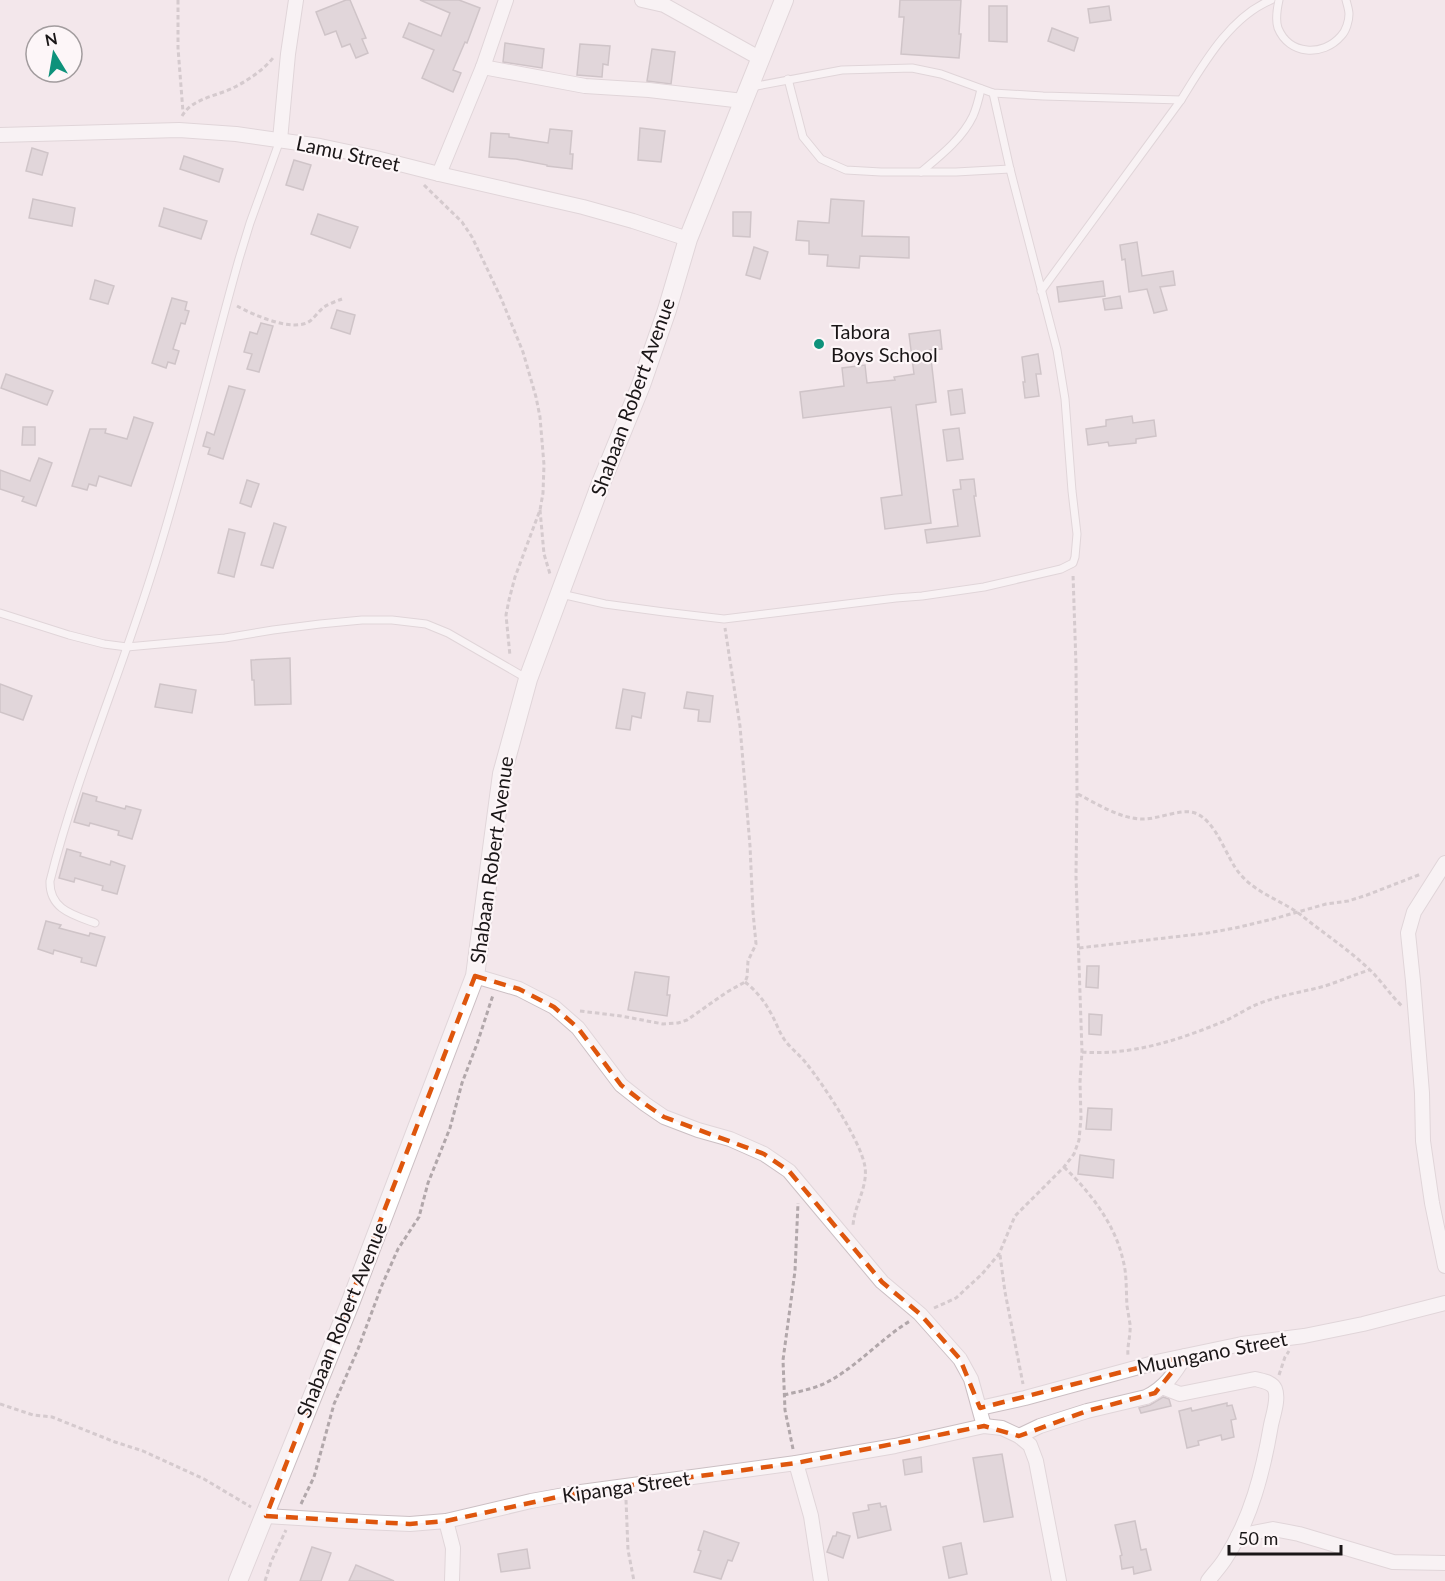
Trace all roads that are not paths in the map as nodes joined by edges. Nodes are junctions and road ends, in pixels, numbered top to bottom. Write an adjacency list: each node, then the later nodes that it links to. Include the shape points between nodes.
1 (296, 0): 16 (street)
2 (507, 0): 9 (street)
3 (642, 0): 8 (street, via 664,5)
4 (784, 0): 8 (street, Shabaan Robert Avenue)
5 (1271, 0): 14 (lane, via 1231,28)
6 (1279, 0): 7 (lane, via 1278,28 1288,42 1303,50 1319,50 1334,44 1345,31 1349,15)
7 (1346, 0)
8 (761, 59): 13 (street, Shabaan Robert Avenue)
9 (483, 67): 13 (street, via 585,86); 19 (street)
10 (788, 79): 11 (lane, via 842,70 912,68); 13 (lane); 18 (lane, via 803,137 822,159 846,170)
11 (981, 89): 12 (lane); 18 (lane, via 964,131)
12 (993, 93): 14 (lane); 17 (lane)
13 (746, 94): 20 (street, Shabaan Robert Avenue)
14 (1181, 100): 21 (lane)
15 (0, 135): 16 (street, Lamu Street, via 179,130)
16 (280, 140): 19 (street, Lamu Street); 24 (lane, via 250,223 172,507)
17 (1010, 169): 18 (lane); 21 (lane)
18 (921, 172)
19 (439, 174): 20 (street, Lamu Street, via 583,207)
20 (688, 239): 22 (street, Shabaan Robert Avenue, via 641,385)
21 (1041, 291): 22 (lane, via 1065,399 1077,534 1073,562 1061,569 961,591 724,619 604,604)
22 (561, 594): 25 (street, Shabaan Robert Avenue)
23 (0, 613): 24 (lane, via 69,635)
24 (127, 647): 25 (lane, via 320,624 392,620 426,624 448,633); 27 (lane, via 79,782 50,881 56,903)
25 (528, 679): 28 (street, Shabaan Robert Avenue, via 502,774)
26 (1442, 867): 29 (street, via 1414,912 1408,933 1423,1141)
27 (95, 923)
28 (475, 976): 33 (street, via 519,989 554,1006 578,1028 621,1085 664,1117 730,1139 764,1154 789,1171 882,1282 920,1314 960,1359); 38 (street, Shabaan Robert Avenue)
29 (1445, 1266)
30 (1445, 1303): 31 (street, Muungano Street, via 1363,1324)
31 (1185, 1356): 32 (street); 33 (street, Muungano Street)
32 (1162, 1387): 35 (street, via 1146,1397 1087,1411); 37 (street, via 1180,1394 1255,1379 1275,1388 1270,1431)
33 (980, 1408): 34 (street)
34 (984, 1426): 35 (street, Kipanga Street, via 1002,1428); 36 (street, Kipanga Street)
35 (1019, 1436): 46 (street, via 1030,1445 1036,1461)
36 (796, 1463): 39 (street, Kipanga Street, via 581,1492); 45 (street)
37 (1252, 1504): 40 (street); 41 (street)
38 (266, 1516): 39 (street, Kipanga Street, via 410,1524); 43 (street, Shabaan Robert Avenue)
39 (446, 1521): 44 (street, via 453,1548)
40 (1272, 1529): 41 (street); 42 (street, via 1393,1562)
41 (1238, 1536): 47 (street)
42 (1445, 1563)
43 (238, 1581)
44 (452, 1581)
45 (821, 1581)
46 (1059, 1581)
47 (1208, 1581)

